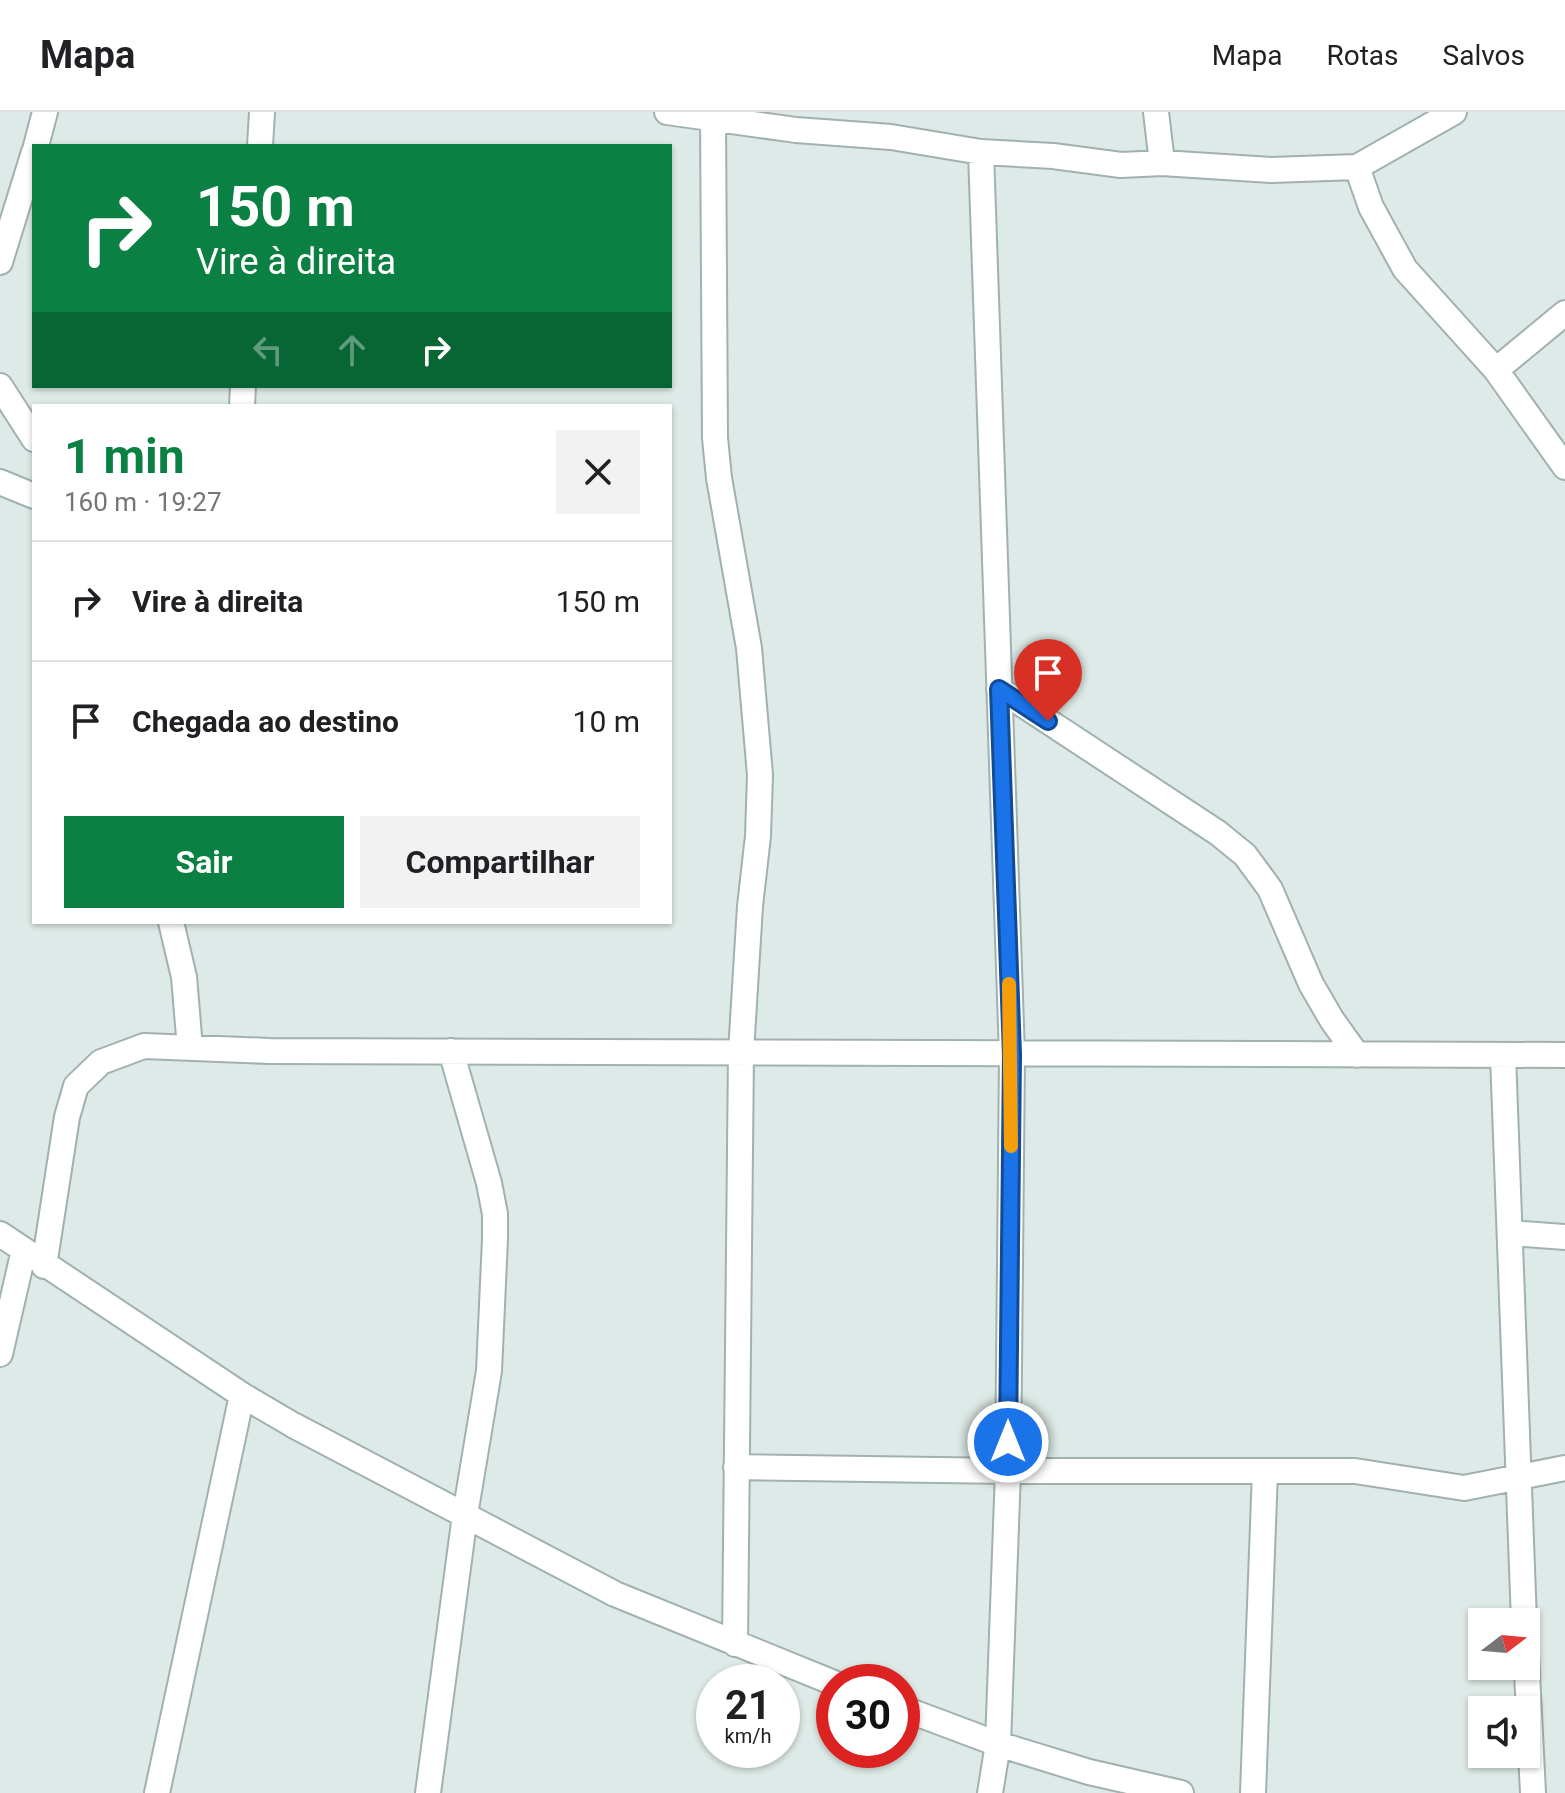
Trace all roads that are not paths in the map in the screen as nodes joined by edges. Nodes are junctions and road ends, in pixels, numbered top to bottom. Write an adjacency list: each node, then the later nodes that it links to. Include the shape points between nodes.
1 (45, 112): 8 (street)
2 (262, 112): 9 (street)
3 (667, 112): 6 (street)
4 (1156, 112): 12 (street)
5 (1454, 112): 13 (street)
6 (713, 118): 7 (street); 26 (street, via 715,438 749,648 760,775)
7 (841, 123): 10 (street)
8 (37, 144)
9 (260, 144)
10 (981, 152): 12 (street, via 1121,165); 22 (street)
11 (32, 158): 14 (street)
12 (1162, 163): 13 (street, via 1271,170)
13 (1357, 167): 16 (street, via 1371,207 1405,269)
14 (0, 262)
15 (1565, 313): 16 (street)
16 (1496, 370): 19 (street)
17 (0, 386): 18 (street)
18 (32, 436)
19 (1565, 467)
20 (0, 482): 21 (street)
21 (32, 495)
22 (999, 689): 27 (street); 28 (street, via 1245,855 1270,889 1311,984)
23 (171, 924): 24 (street, via 184,977)
24 (190, 1048): 25 (street); 35 (street, via 144,1046 101,1062 76,1086)
25 (451, 1051): 26 (street); 43 (street, via 495,1214 489,1371)
26 (741, 1052): 27 (street); 38 (street)
27 (1012, 1055): 28 (street); 40 (street)
28 (1357, 1055): 29 (street)
29 (1503, 1055): 30 (street); 31 (street)
30 (1565, 1055)
31 (1510, 1233): 33 (street); 42 (street)
32 (0, 1234): 34 (street)
33 (1565, 1237)
34 (24, 1250): 35 (street); 36 (street)
35 (44, 1266): 37 (street)
36 (0, 1354)
37 (242, 1395): 43 (street); 50 (street)
38 (736, 1467): 40 (street); 45 (street)
39 (1565, 1468): 42 (street)
40 (1008, 1471): 41 (street); 49 (street)
41 (1265, 1471): 42 (street, via 1355,1471 1464,1488); 54 (street)
42 (1517, 1479): 44 (street)
43 (465, 1515): 45 (street, via 615,1594); 51 (street)
44 (1523, 1608)
45 (735, 1644): 46 (street)
46 (816, 1676)
47 (1527, 1680): 55 (street)
48 (920, 1715): 49 (street)
49 (998, 1744): 52 (street); 53 (street)
50 (157, 1793)
51 (428, 1793)
52 (990, 1793)
53 (1181, 1793)
54 (1253, 1793)
55 (1533, 1793)

